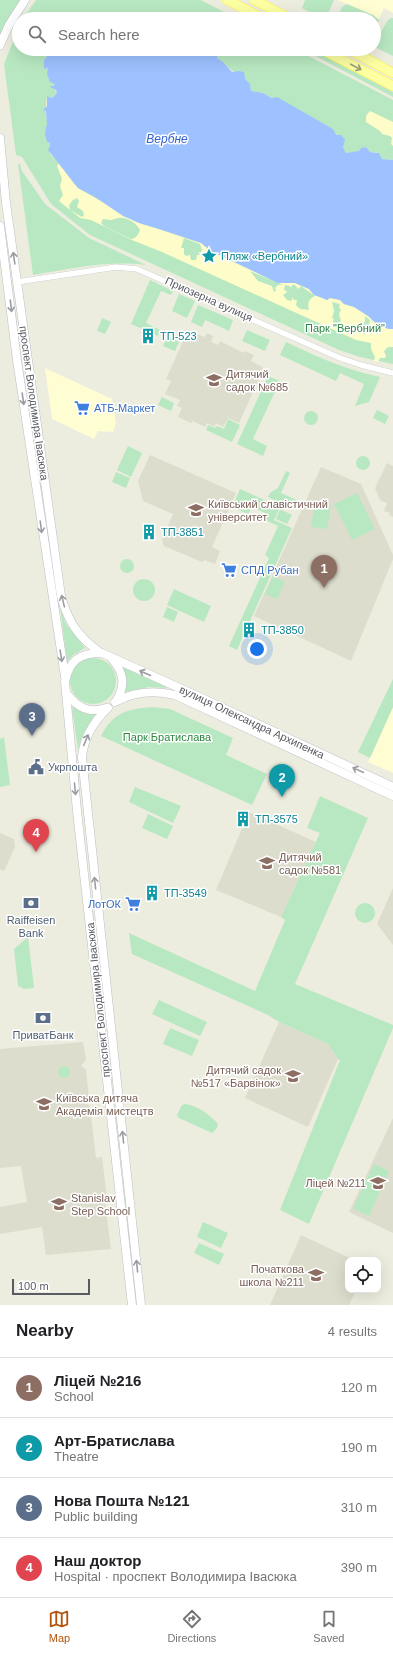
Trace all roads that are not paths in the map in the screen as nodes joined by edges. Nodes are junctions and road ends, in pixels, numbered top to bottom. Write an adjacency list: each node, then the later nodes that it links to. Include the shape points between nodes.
1 (25, 0): 4 (main road)
2 (227, 0): 5 (main road)
3 (254, 0): 6 (main road)
4 (17, 12)
5 (250, 12)
6 (277, 12)
7 (12, 19): 8 (main road)
8 (0, 45)
9 (335, 56): 12 (main road, one-way to 12)
10 (361, 56): 11 (main road)
11 (393, 73)
12 (393, 86)
13 (0, 138): 14 (main road, проспект Володимира Івасюка)
14 (1, 157): 16 (main road, проспект Володимира Івасюка, one-way to 14)
15 (0, 226): 18 (main road, проспект Володимира Івасюка, one-way to 18)
16 (17, 282): 17 (main road, проспект Володимира Івасюка); 19 (street, Приозерна вулиця, via 116,267 137,269 340,358)
17 (28, 359): 18 (main road); 20 (main road, проспект Володимира Івасюка, one-way to 17, via 79,636 71,624 61,596)
18 (17, 360): 22 (main road, проспект Володимира Івасюка, one-way to 22)
19 (393, 373)
20 (102, 654): 21 (main road); 22 (main road, via 84,655 77,659 70,665)
21 (111, 658): 24 (main road, via 123,679 121,693); 26 (main road, вулиця Олександра Архипенка, one-way to 21)
22 (65, 682): 23 (main road)
23 (67, 694): 25 (main road, via 85,709 99,711); 29 (main road, проспект Володимира Івасюка, one-way to 29, via 77,811)
24 (115, 702): 25 (main road); 27 (main road, вулиця Олександра Архипенка, via 128,695 150,692 176,695)
25 (108, 708): 28 (main road, проспект Володимира Івасюка, one-way to 25, via 82,757 83,747 92,726)
26 (393, 787)
27 (393, 796)
28 (110, 1019): 29 (main road); 31 (main road, проспект Володимира Івасюка, one-way to 28)
29 (101, 1020): 30 (main road, проспект Володимира Івасюка)
30 (132, 1305)
31 (141, 1305)

